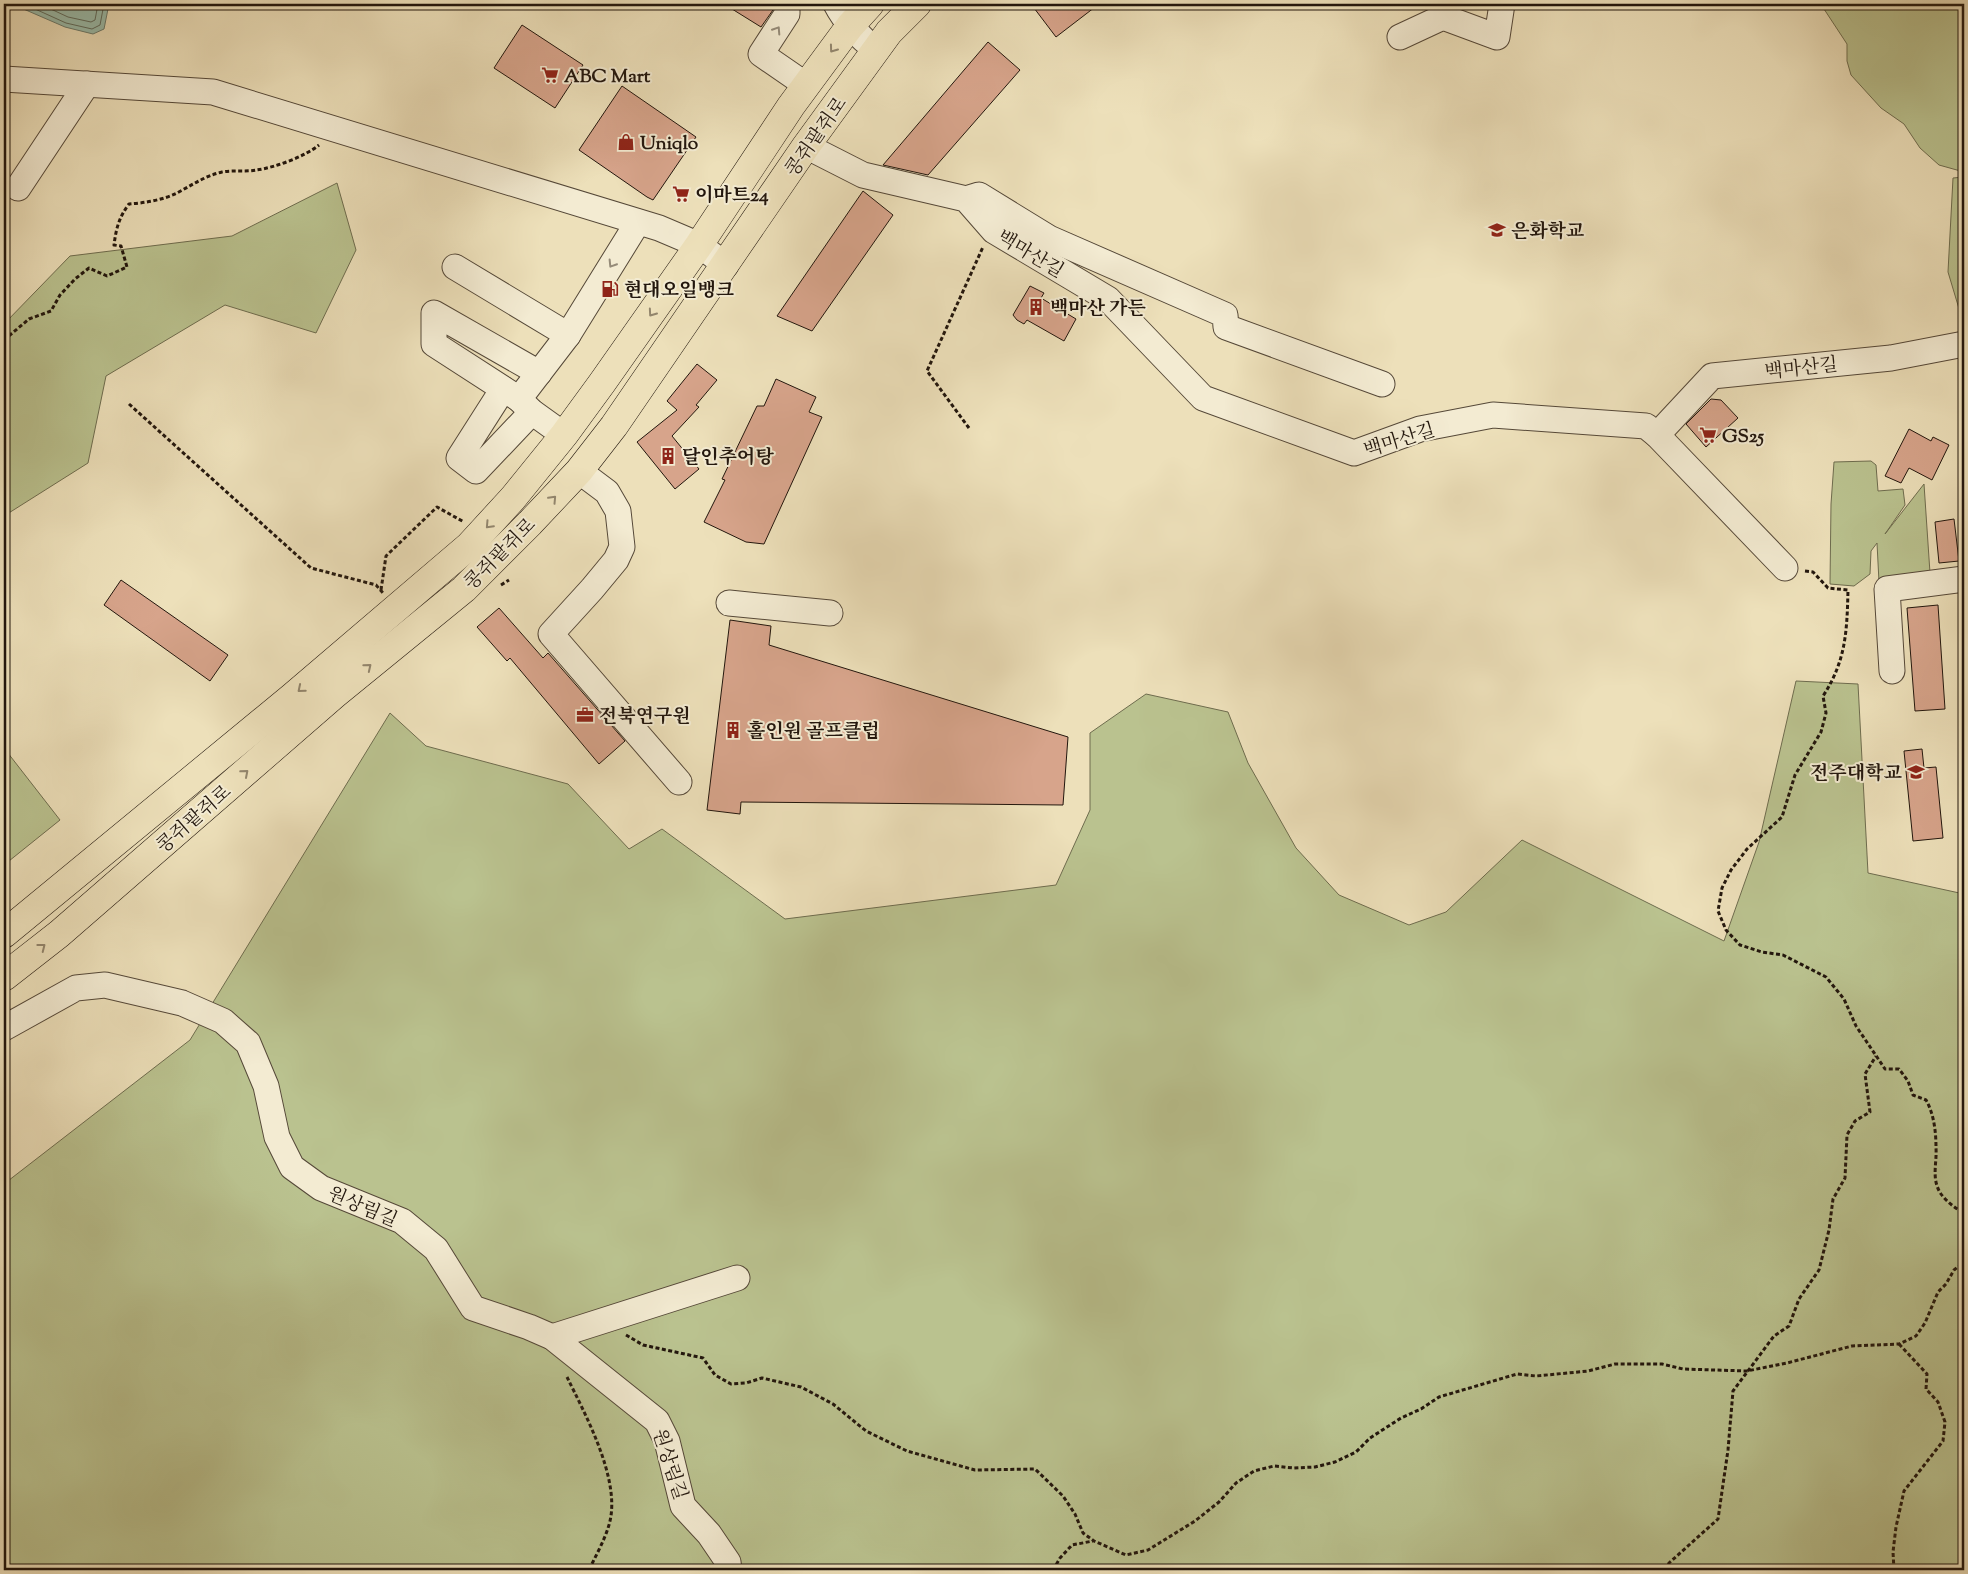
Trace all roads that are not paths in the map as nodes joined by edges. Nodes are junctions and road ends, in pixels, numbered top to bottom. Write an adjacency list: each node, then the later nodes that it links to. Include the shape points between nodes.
1 (787, 4): 8 (street, one-way to 1, via 761,54 787,14)
2 (917, 4): 4 (main road)
3 (1502, 4): 5 (street, via 1497,37 1443,17)
4 (863, 21): 8 (main road, 콩쥐팥쥐로, one-way to 8); 9 (main road, 콩쥐팥쥐로); 10 (main road, via 787,148)
5 (1400, 37)
6 (4, 79): 7 (street)
7 (87, 84): 11 (street); 13 (street, via 213,92)
8 (806, 85): 14 (main road, 콩쥐팥쥐로)
9 (806, 146): 10 (main road, 콩쥐팥쥐로); 12 (street, via 863,175)
10 (786, 176): 15 (main road, 콩쥐팥쥐로)
11 (18, 188)
12 (966, 199): 20 (street, via 979,195 1049,238 1225,315 1226,327); 23 (street, 백마산길, via 992,228 1108,299 1203,398 1354,453 1420,429 1493,415 1646,426)
13 (638, 222): 14 (street); 17 (street, one-way to 17)
14 (699, 245): 15 (street); 22 (main road, 콩쥐팥쥐로, one-way to 22)
15 (726, 265): 24 (main road, 콩쥐팥쥐로)
16 (455, 266): 17 (street)
17 (568, 334): 19 (street)
18 (1964, 344): 23 (street, 백마산길, via 1891,358 1712,376)
19 (539, 373): 21 (street); 21 (street, via 434,313 434,344)
20 (1382, 384)
21 (518, 400): 22 (street)
22 (564, 435): 31 (main road, 콩쥐팥쥐로, one-way to 31, via 514,498 469,546 389,599 284,704)
23 (1657, 435): 25 (street)
24 (579, 471): 30 (street, via 607,492 618,511 622,547 616,560 551,634); 32 (main road, 콩쥐팥쥐로, one-way to 24, via 59,934 334,695 464,589)
25 (1785, 568)
26 (1964, 579): 29 (street, via 1887,589)
27 (729, 602): 28 (street)
28 (830, 613)
29 (1892, 670)
30 (679, 782)
31 (4, 934)
32 (4, 977)
33 (4, 1028): 35 (street, 원상림길, via 76,988 105,985 182,1003 223,1021 248,1043 266,1086 277,1137 292,1167 322,1188 402,1221 436,1249 472,1308)
34 (737, 1278): 35 (street)
35 (552, 1337): 36 (street, 원상림길, via 657,1421 667,1441 683,1506 709,1534 728,1562)
36 (729, 1570)

